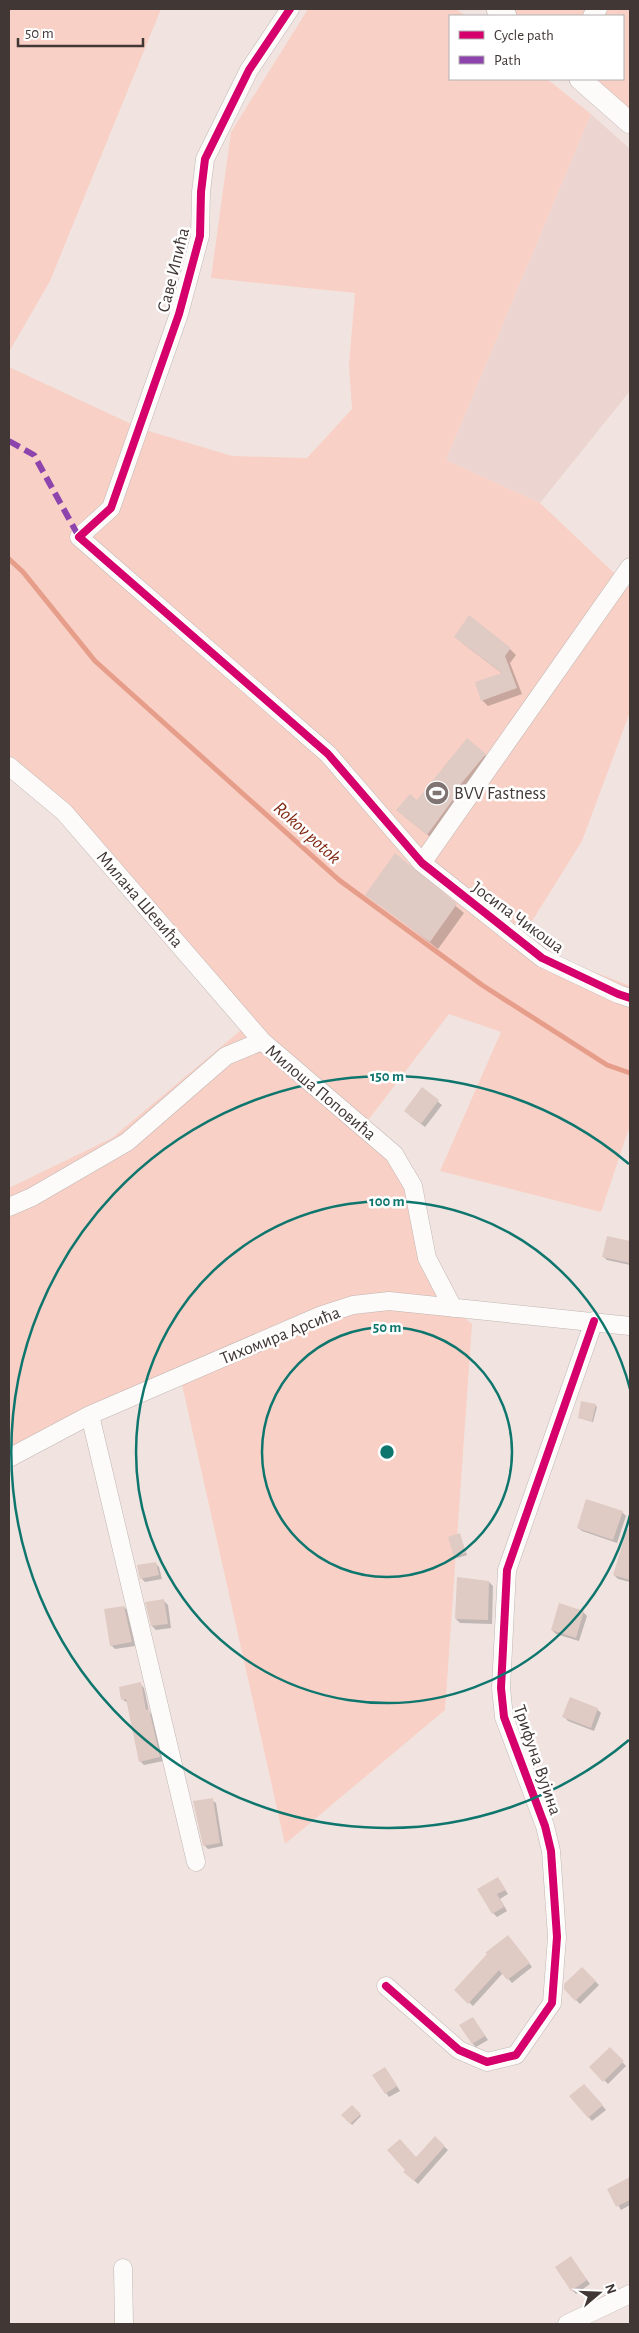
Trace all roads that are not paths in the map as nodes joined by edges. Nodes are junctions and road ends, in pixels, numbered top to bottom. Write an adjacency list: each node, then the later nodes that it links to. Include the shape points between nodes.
1 (290, 9): 4 (street, Саве Ипића, via 249,70 205,159 200,236 179,314 111,508)
2 (581, 80): 3 (main road)
3 (630, 123)
4 (79, 537): 7 (street, Јосипа Чикоша, via 328,754)
5 (630, 567): 7 (street)
6 (9, 766): 9 (street, Милана Шевића, via 64,812)
7 (422, 863): 8 (street, Јосипа Чикоша, via 542,958)
8 (630, 998)
9 (262, 1041): 10 (street, Милоша Поповића, via 226,1056 127,1142); 11 (street, Милоша Поповића, via 394,1154 413,1186 427,1258)
10 (9, 1207)
11 (453, 1308): 12 (street, Тихомира Арсића); 14 (street, Тихомира Арсића, via 389,1301 353,1305)
12 (594, 1321): 13 (street, Тихомира Арсића); 17 (street, Трифуна Вујина, via 507,1570 501,1688 504,1717 545,1826 551,1851 557,1937 552,2002 516,2055 487,2062 458,2050)
13 (630, 1326)
14 (90, 1415): 15 (street, Тихомира Арсића); 16 (street)
15 (9, 1458)
16 (196, 1862)
17 (386, 1986)
18 (123, 2268): 20 (street)
19 (630, 2294): 21 (street)
20 (124, 2324)
21 (567, 2324)

